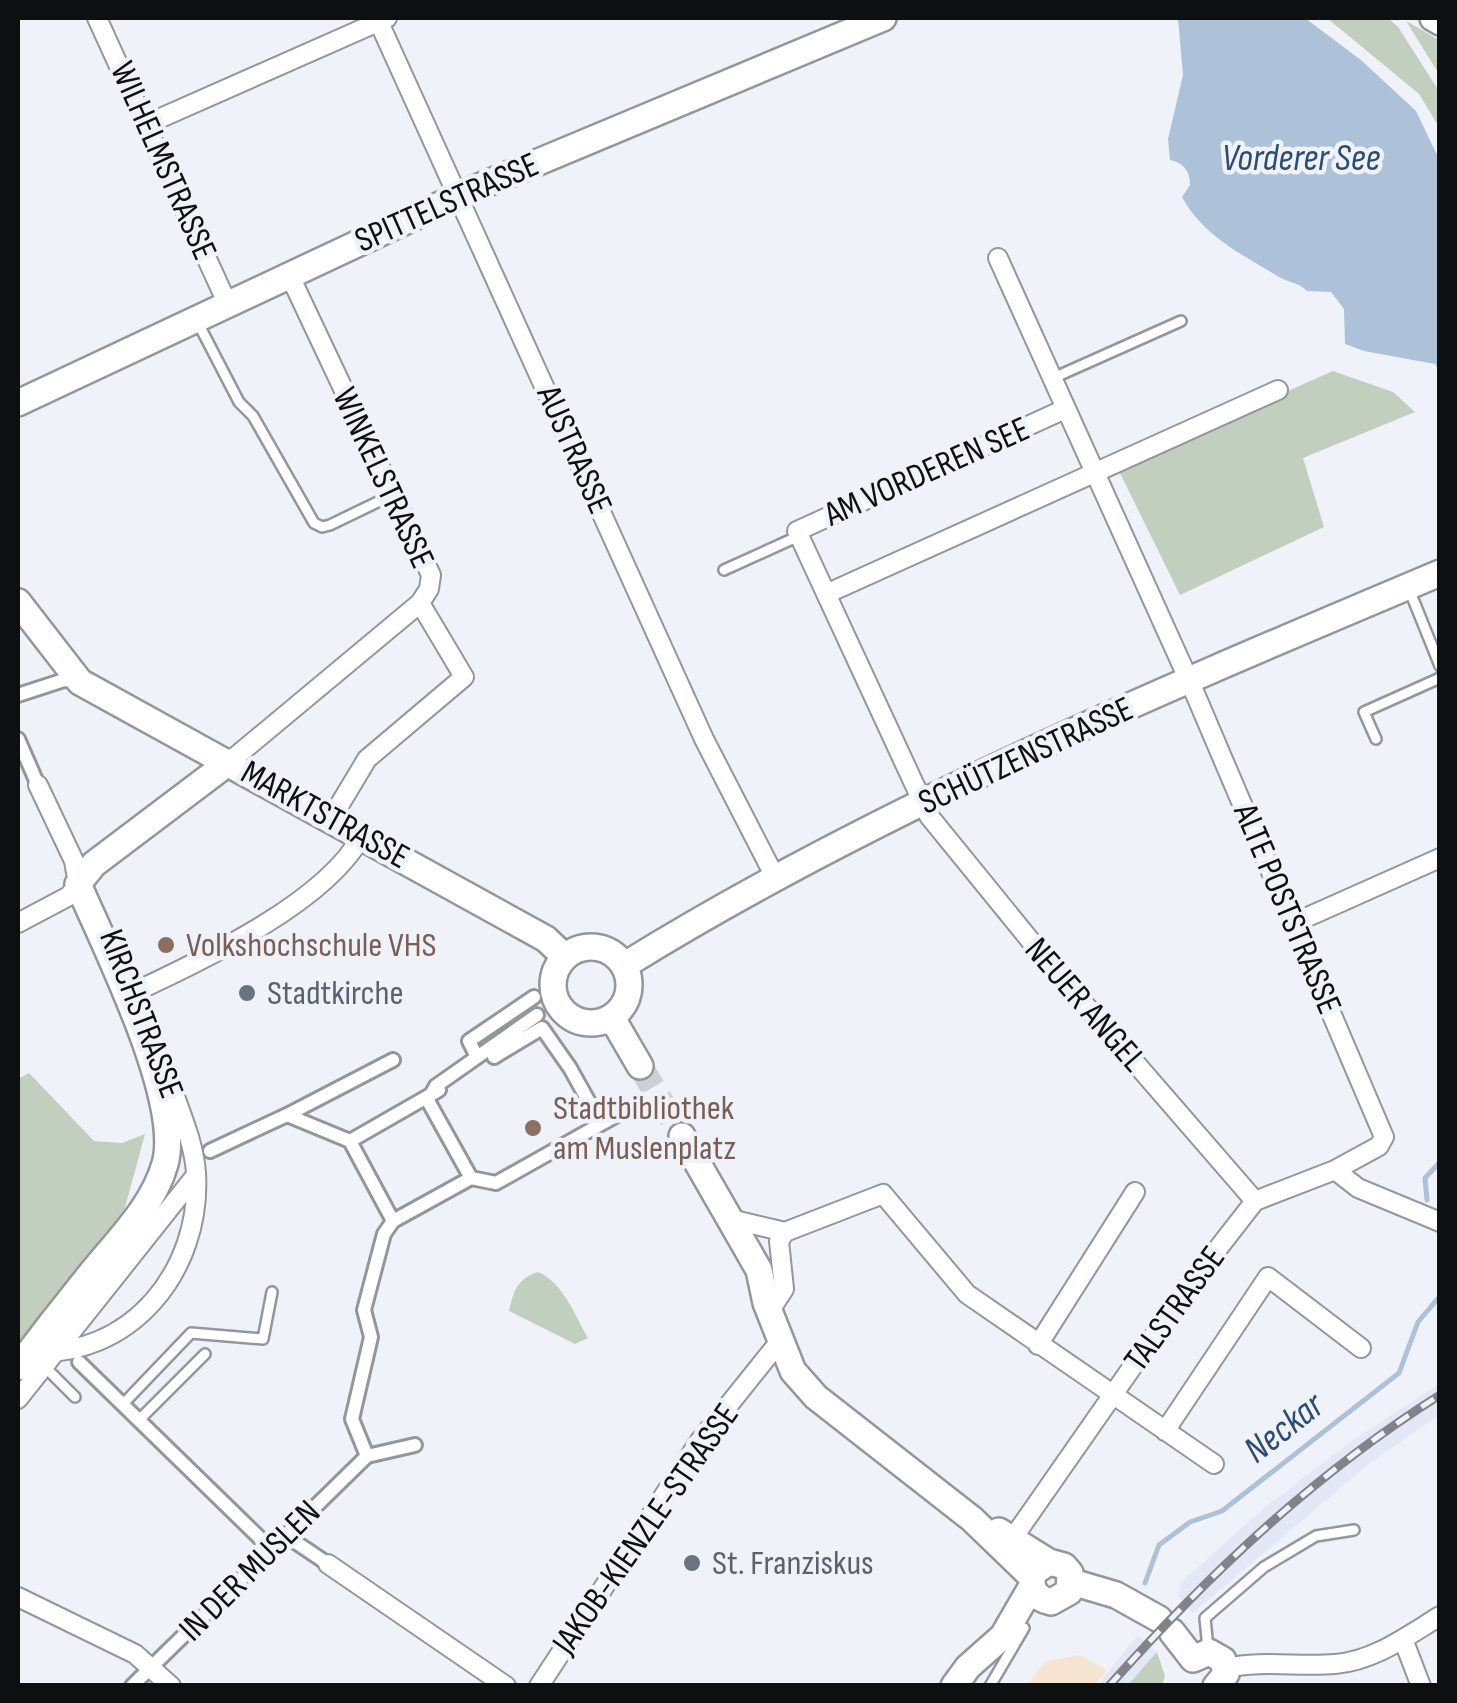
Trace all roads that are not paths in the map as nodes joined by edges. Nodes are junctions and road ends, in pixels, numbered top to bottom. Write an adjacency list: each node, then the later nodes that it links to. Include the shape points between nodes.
1 (98, 18): 6 (street, WILHELMSTRASSE)
2 (884, 18): 7 (main road, SPITTELSTRASSE)
3 (1433, 18): 5 (main road)
4 (381, 19): 6 (street); 7 (street, AUSTRASSE)
5 (1440, 22)
6 (148, 124): 10 (street, WILHELMSTRASSE)
7 (458, 197): 9 (main road, SPITTELSTRASSE); 41 (street, AUSTRASSE, via 704,739)
8 (998, 258): 13 (street, AM VORDEREN SEE)
9 (290, 274): 10 (main road, SPITTELSTRASSE); 18 (street, WINKELSTRASSE)
10 (228, 305): 11 (main road, SPITTELSTRASSE)
11 (196, 321): 15 (main road, SPITTELSTRASSE); 18 (lane, via 314,523 330,526)
12 (1181, 321): 13 (lane)
13 (1052, 379): 16 (street, AM VORDEREN SEE)
14 (1278, 390): 17 (street, AM VORDEREN SEE)
15 (18, 403)
16 (1065, 410): 17 (street, AM VORDEREN SEE); 19 (street, AM VORDEREN SEE, via 797,531)
17 (1093, 475): 23 (street, AM VORDEREN SEE); 30 (street, AM VORDEREN SEE)
18 (392, 495): 25 (street, WINKELSTRASSE, via 431,575)
19 (799, 536): 20 (lane); 23 (street, AM VORDEREN SEE)
20 (724, 570)
21 (1440, 573): 22 (main road, SCHÜTZENSTRASSE)
22 (1408, 586): 27 (lane); 30 (main road, SCHÜTZENSTRASSE)
23 (826, 594): 36 (street, AM VORDEREN SEE)
24 (18, 602): 29 (main road)
25 (420, 602): 34 (street); 37 (street, WINKELSTRASSE, via 464,677 367,759)
26 (18, 620): 29 (street)
27 (1440, 666)
28 (1440, 678): 33 (lane, via 1364,712)
29 (72, 681): 31 (street); 34 (main road, MARKTSTRASSE)
30 (1189, 681): 36 (main road, SCHÜTZENSTRASSE); 43 (street, ALTE POSTSTRASSE)
31 (18, 694)
32 (18, 739): 35 (street)
33 (1376, 739)
34 (229, 762): 37 (main road, MARKTSTRASSE); 40 (main road)
35 (38, 785): 40 (street)
36 (923, 803): 41 (main road, SCHÜTZENSTRASSE); 65 (street, NEUER ANGEL, via 1047,962)
37 (331, 818): 38 (main road, MARKTSTRASSE)
38 (362, 835): 44 (main road, MARKTSTRASSE, via 546,939); 46 (street, via 350,858 266,924)
39 (1440, 858): 43 (street)
40 (81, 878): 42 (street, via 69,896); 46 (main road, KIRCHSTRASSE)
41 (776, 879): 45 (main road, SCHÜTZENSTRASSE)
42 (18, 923)
43 (1294, 923): 62 (street, ALTE POSTSTRASSE, via 1384,1137)
44 (565, 957): 45 (main road, via 590,946 616,955); 48 (main road, via 553,982 561,1009 585,1024)
45 (625, 966): 48 (main road, via 630,988)
46 (130, 994): 54 (main road, KIRCHSTRASSE); 61 (street, KIRCHSTRASSE)
47 (534, 997): 50 (street, via 470,1041)
48 (612, 1018): 53 (main road)
49 (539, 1022): 50 (street); 51 (street); 57 (street)
50 (477, 1057): 55 (street)
51 (494, 1057)
52 (392, 1060): 58 (street)
53 (640, 1066)
54 (158, 1084): 61 (street, KIRCHSTRASSE); 76 (main road, KIRCHSTRASSE, via 168,1147 160,1176)
55 (433, 1095): 60 (street); 63 (street)
56 (626, 1110): 63 (street, via 496,1183)
57 (595, 1113)
58 (287, 1115): 60 (street); 61 (street)
59 (682, 1136): 66 (main road)
60 (350, 1141): 67 (street)
61 (200, 1161): 76 (street); 76 (street, via 191,1237 159,1294 106,1338)
62 (1335, 1170): 65 (street); 68 (street, via 1358,1188)
63 (471, 1178): 67 (street)
64 (1135, 1192): 73 (street)
65 (1255, 1201): 80 (street, TALSTRASSE)
66 (730, 1219): 69 (street); 71 (main road, via 759,1270)
67 (394, 1221): 87 (street, via 384,1234 364,1310 372,1337 352,1420)
68 (1440, 1222)
69 (785, 1232): 71 (street, via 779,1241 784,1288); 73 (street, via 883,1194 967,1294)
70 (272, 1292): 83 (lane, via 262,1339 191,1333)
71 (769, 1312): 72 (main road)
72 (780, 1341): 78 (main road); 79 (street, JAKOB-KIENZLE-STRASSE)
73 (1038, 1345): 80 (street)
74 (1362, 1348): 85 (street, via 1268,1277)
75 (206, 1354): 84 (lane)
76 (37, 1360): 81 (lane); 82 (street)
77 (79, 1362): 83 (street)
78 (794, 1370): 79 (street, JAKOB-KIENZLE-STRASSE); 89 (main road, via 816,1398)
79 (756, 1375): 105 (street, JAKOB-KIENZLE-STRASSE, via 699,1442)
80 (1114, 1393): 85 (street); 92 (street, TALSTRASSE)
81 (76, 1397)
82 (18, 1399)
83 (124, 1403): 84 (street)
84 (140, 1419): 93 (street)
85 (1165, 1432): 88 (street)
86 (415, 1444): 87 (street, IN DER MUSLEN)
87 (368, 1456): 91 (street, IN DER MUSLEN)
88 (1214, 1464)
89 (972, 1519): 92 (main road); 95 (main road)
90 (1354, 1530): 100 (lane, via 1316,1536 1264,1567 1205,1618)
91 (285, 1535): 93 (street, IN DER MUSLEN); 94 (street)
92 (1013, 1538): 95 (main road)
93 (271, 1549): 101 (street, IN DER MUSLEN)
94 (328, 1564): 104 (street)
95 (1041, 1582): 98 (main road); 100 (main road, via 1064,1566 1072,1582 1116,1594)
96 (18, 1597): 101 (street)
97 (1440, 1616): 99 (street)
98 (1014, 1632): 106 (main road); 107 (lane)
99 (1404, 1639): 100 (street, via 1338,1664); 109 (street)
100 (1211, 1666): 108 (main road, via 1191,1676)
101 (153, 1668): 102 (street, IN DER MUSLEN); 103 (street)
102 (132, 1686)
103 (171, 1686)
104 (506, 1686)
105 (538, 1686)
106 (954, 1686)
107 (990, 1686)
108 (1200, 1686)
109 (1421, 1686)

